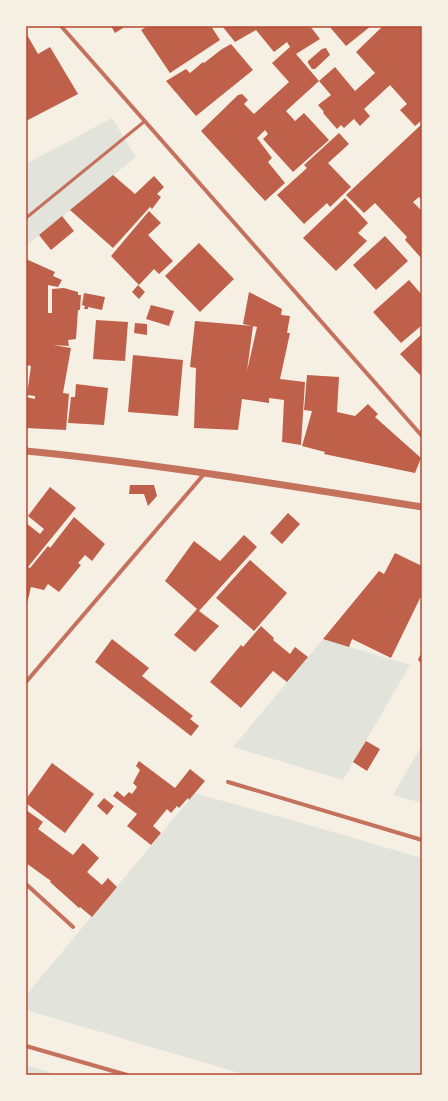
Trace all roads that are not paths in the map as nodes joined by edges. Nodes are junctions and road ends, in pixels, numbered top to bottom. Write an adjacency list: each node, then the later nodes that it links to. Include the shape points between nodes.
1 (61, 26): 2 (street)
2 (145, 121): 3 (lane); 4 (street)
3 (26, 218)
4 (422, 436)
5 (26, 450): 6 (street)
6 (205, 473): 7 (street); 8 (street)
7 (422, 507)
8 (26, 682)
9 (228, 782): 10 (street)
10 (422, 840)
11 (26, 884): 12 (street)
12 (73, 927)
13 (26, 1046): 14 (street)
14 (127, 1075)

